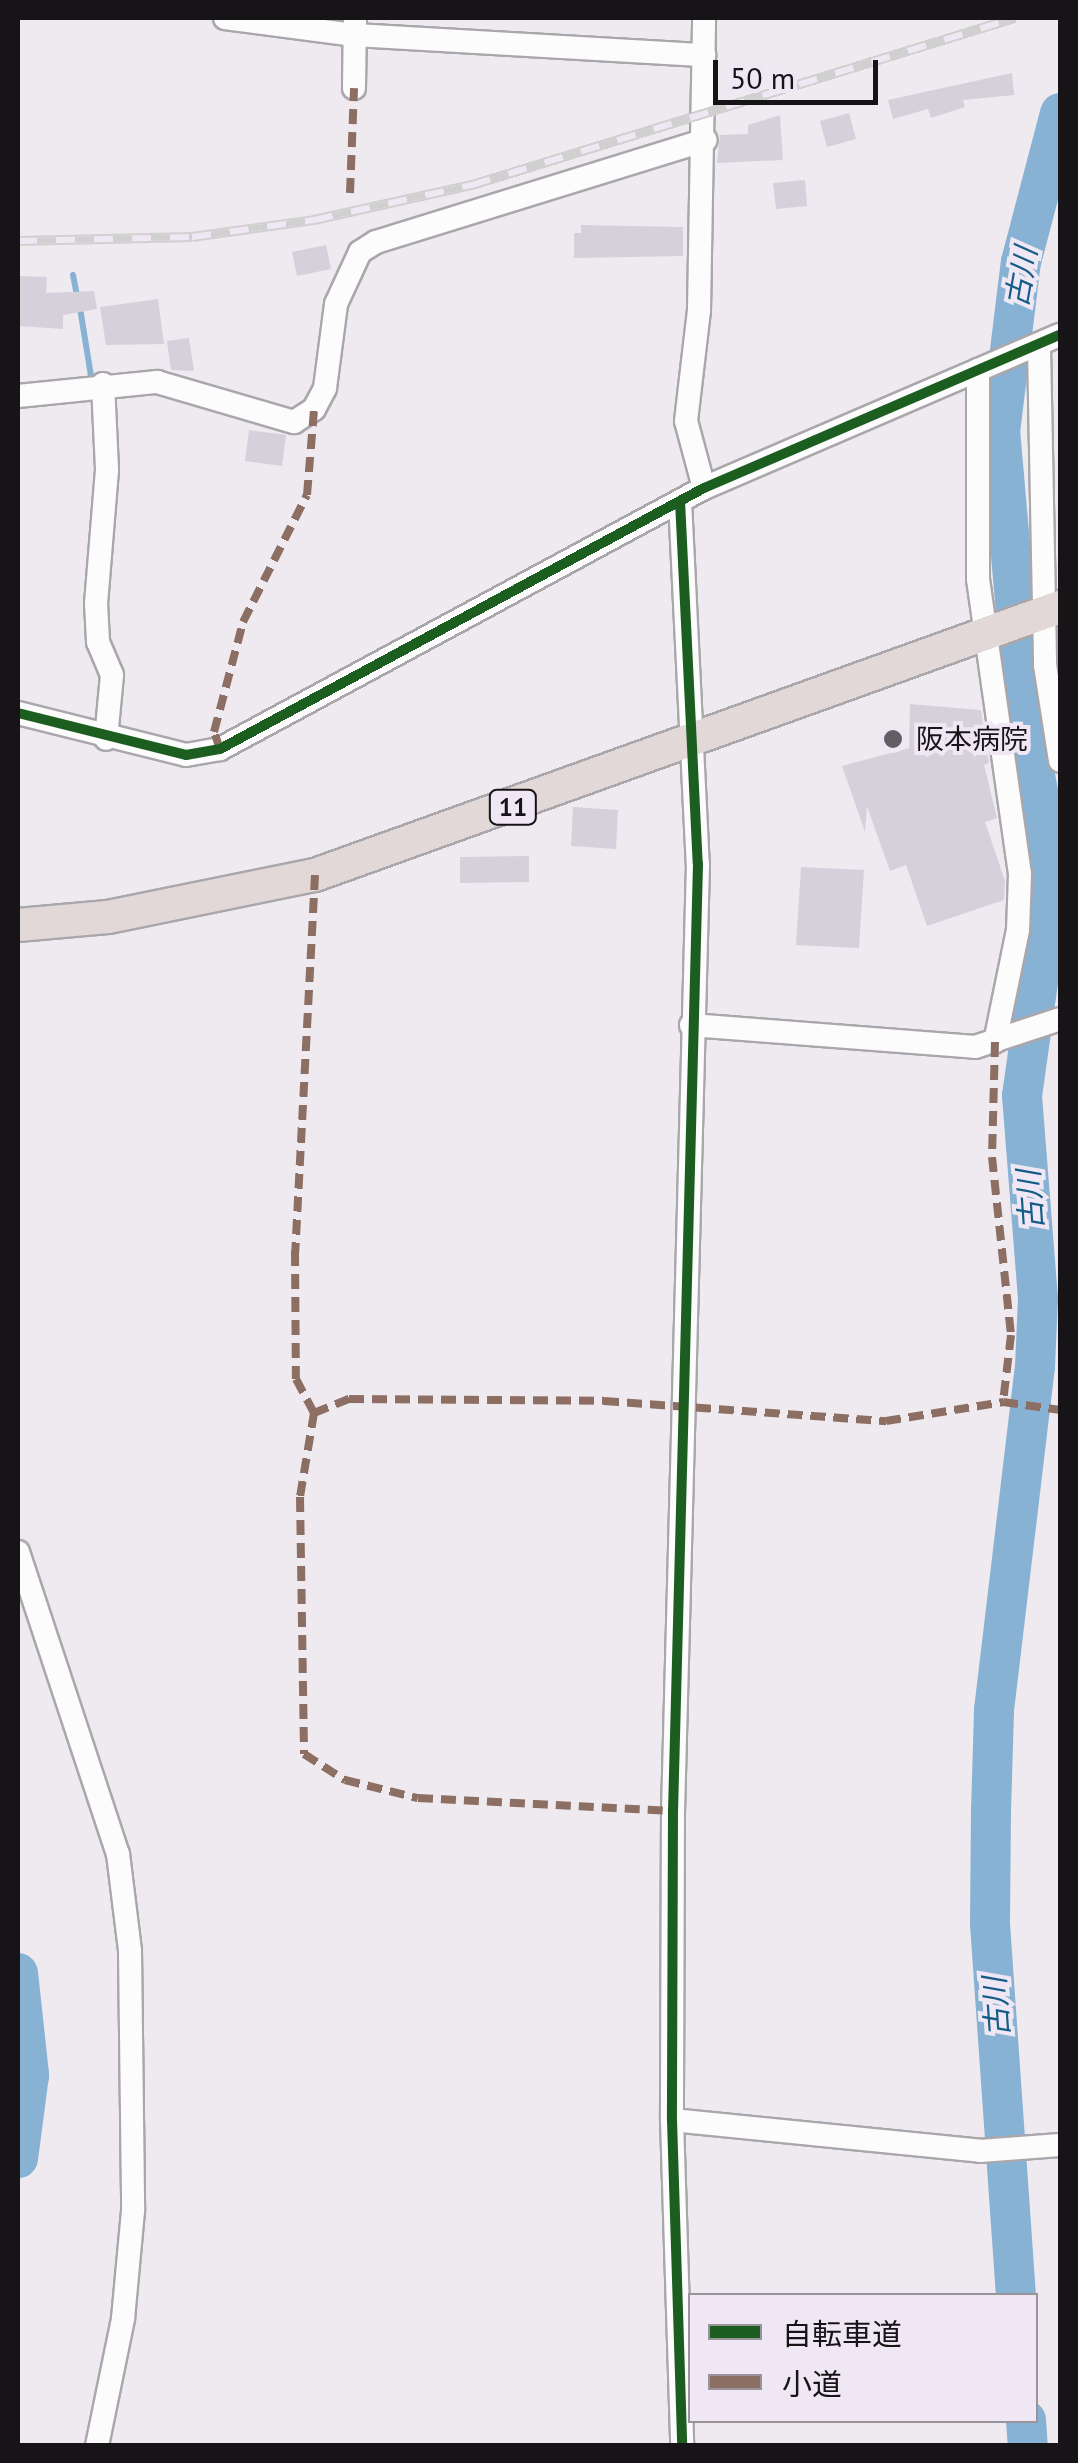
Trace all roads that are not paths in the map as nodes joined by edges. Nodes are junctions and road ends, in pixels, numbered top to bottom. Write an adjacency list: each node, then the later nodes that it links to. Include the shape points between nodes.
1 (225, 18): 3 (street)
2 (704, 18): 4 (street)
3 (355, 26): 4 (street); 5 (street)
4 (704, 55): 6 (street)
5 (354, 88)
6 (706, 140): 10 (street, via 360,252 336,304 325,388 314,409 294,422 157,382); 12 (street, via 700,311 686,421)
7 (1060, 335): 8 (street)
8 (1033, 348): 9 (street); 14 (street)
9 (982, 369): 12 (street); 15 (street, via 978,579)
10 (104, 384): 11 (street); 17 (street, via 107,470 96,603 98,642 112,675)
11 (18, 396)
12 (704, 488): 13 (street)
13 (680, 501): 17 (street, via 220,748 186,754); 18 (street)
14 (1048, 611): 15 (highway, 11); 19 (street, via 1045,665)
15 (989, 632): 18 (highway, 11); 23 (street, via 1020,874)
16 (18, 712): 17 (street)
17 (106, 739)
18 (694, 741): 20 (highway, 11, via 315,875 108,917); 22 (street)
19 (1060, 761)
20 (18, 925)
21 (1058, 1020): 23 (street)
22 (692, 1025): 23 (street, via 920,1045); 25 (street)
23 (1001, 1040)
24 (18, 1552): 27 (street, via 118,1854 130,1951 133,2211 123,2319)
25 (672, 2120): 26 (street, via 980,2150); 28 (street)
26 (1060, 2145)
27 (97, 2446)
28 (682, 2446)

